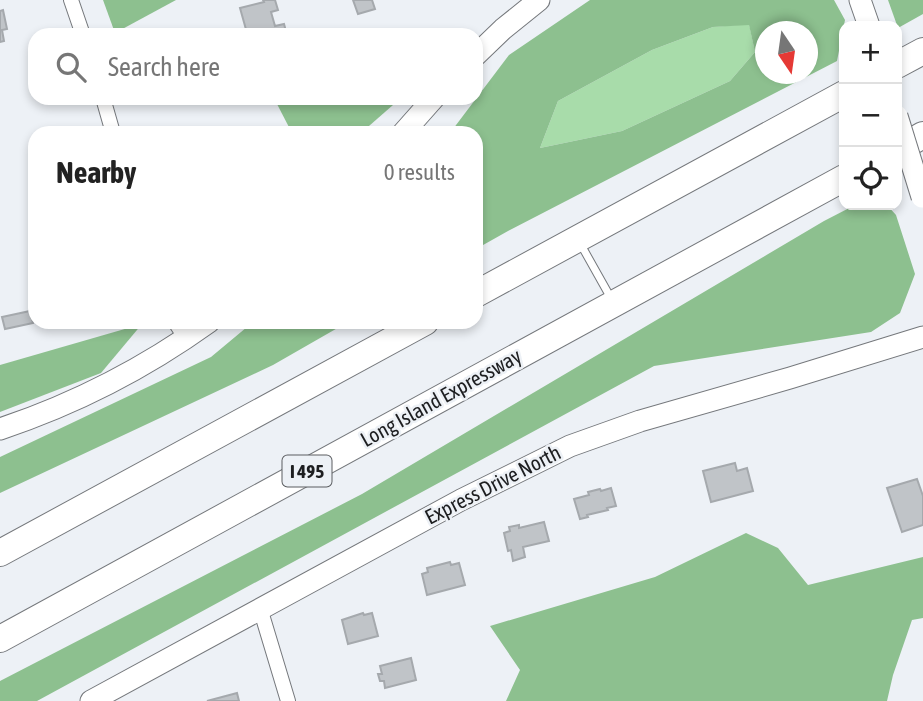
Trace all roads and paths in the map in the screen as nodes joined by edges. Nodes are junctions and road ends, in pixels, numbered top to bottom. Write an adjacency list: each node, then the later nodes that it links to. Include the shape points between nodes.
1 (71, 0): 3 (street)
2 (539, 0): 4 (main road)
3 (81, 28)
4 (483, 49)
5 (923, 51): 6 (highway)
6 (902, 62)
7 (839, 97): 17 (highway)
8 (105, 105): 10 (street)
9 (428, 105): 11 (main road)
10 (111, 126)
11 (409, 126)
12 (902, 132): 16 (main road, bridge)
13 (923, 135): 14 (highway)
14 (902, 147)
15 (839, 181): 19 (highway, Long Island Expressway / I 495)
16 (923, 198)
17 (578, 239): 18 (highway); 19 (lane)
18 (483, 290)
19 (614, 304): 28 (highway, Long Island Expressway / I 495)
20 (412, 329): 24 (highway)
21 (181, 330): 23 (main road, via 158,357 72,402)
22 (923, 337): 27 (main road, Express Drive North, via 652,417 570,446)
23 (0, 429)
24 (110, 493): 25 (highway); 26 (highway)
25 (0, 535)
26 (0, 553)
27 (260, 608): 29 (main road, Express Drive North); 30 (street)
28 (0, 639)
29 (91, 701)
30 (288, 701)

